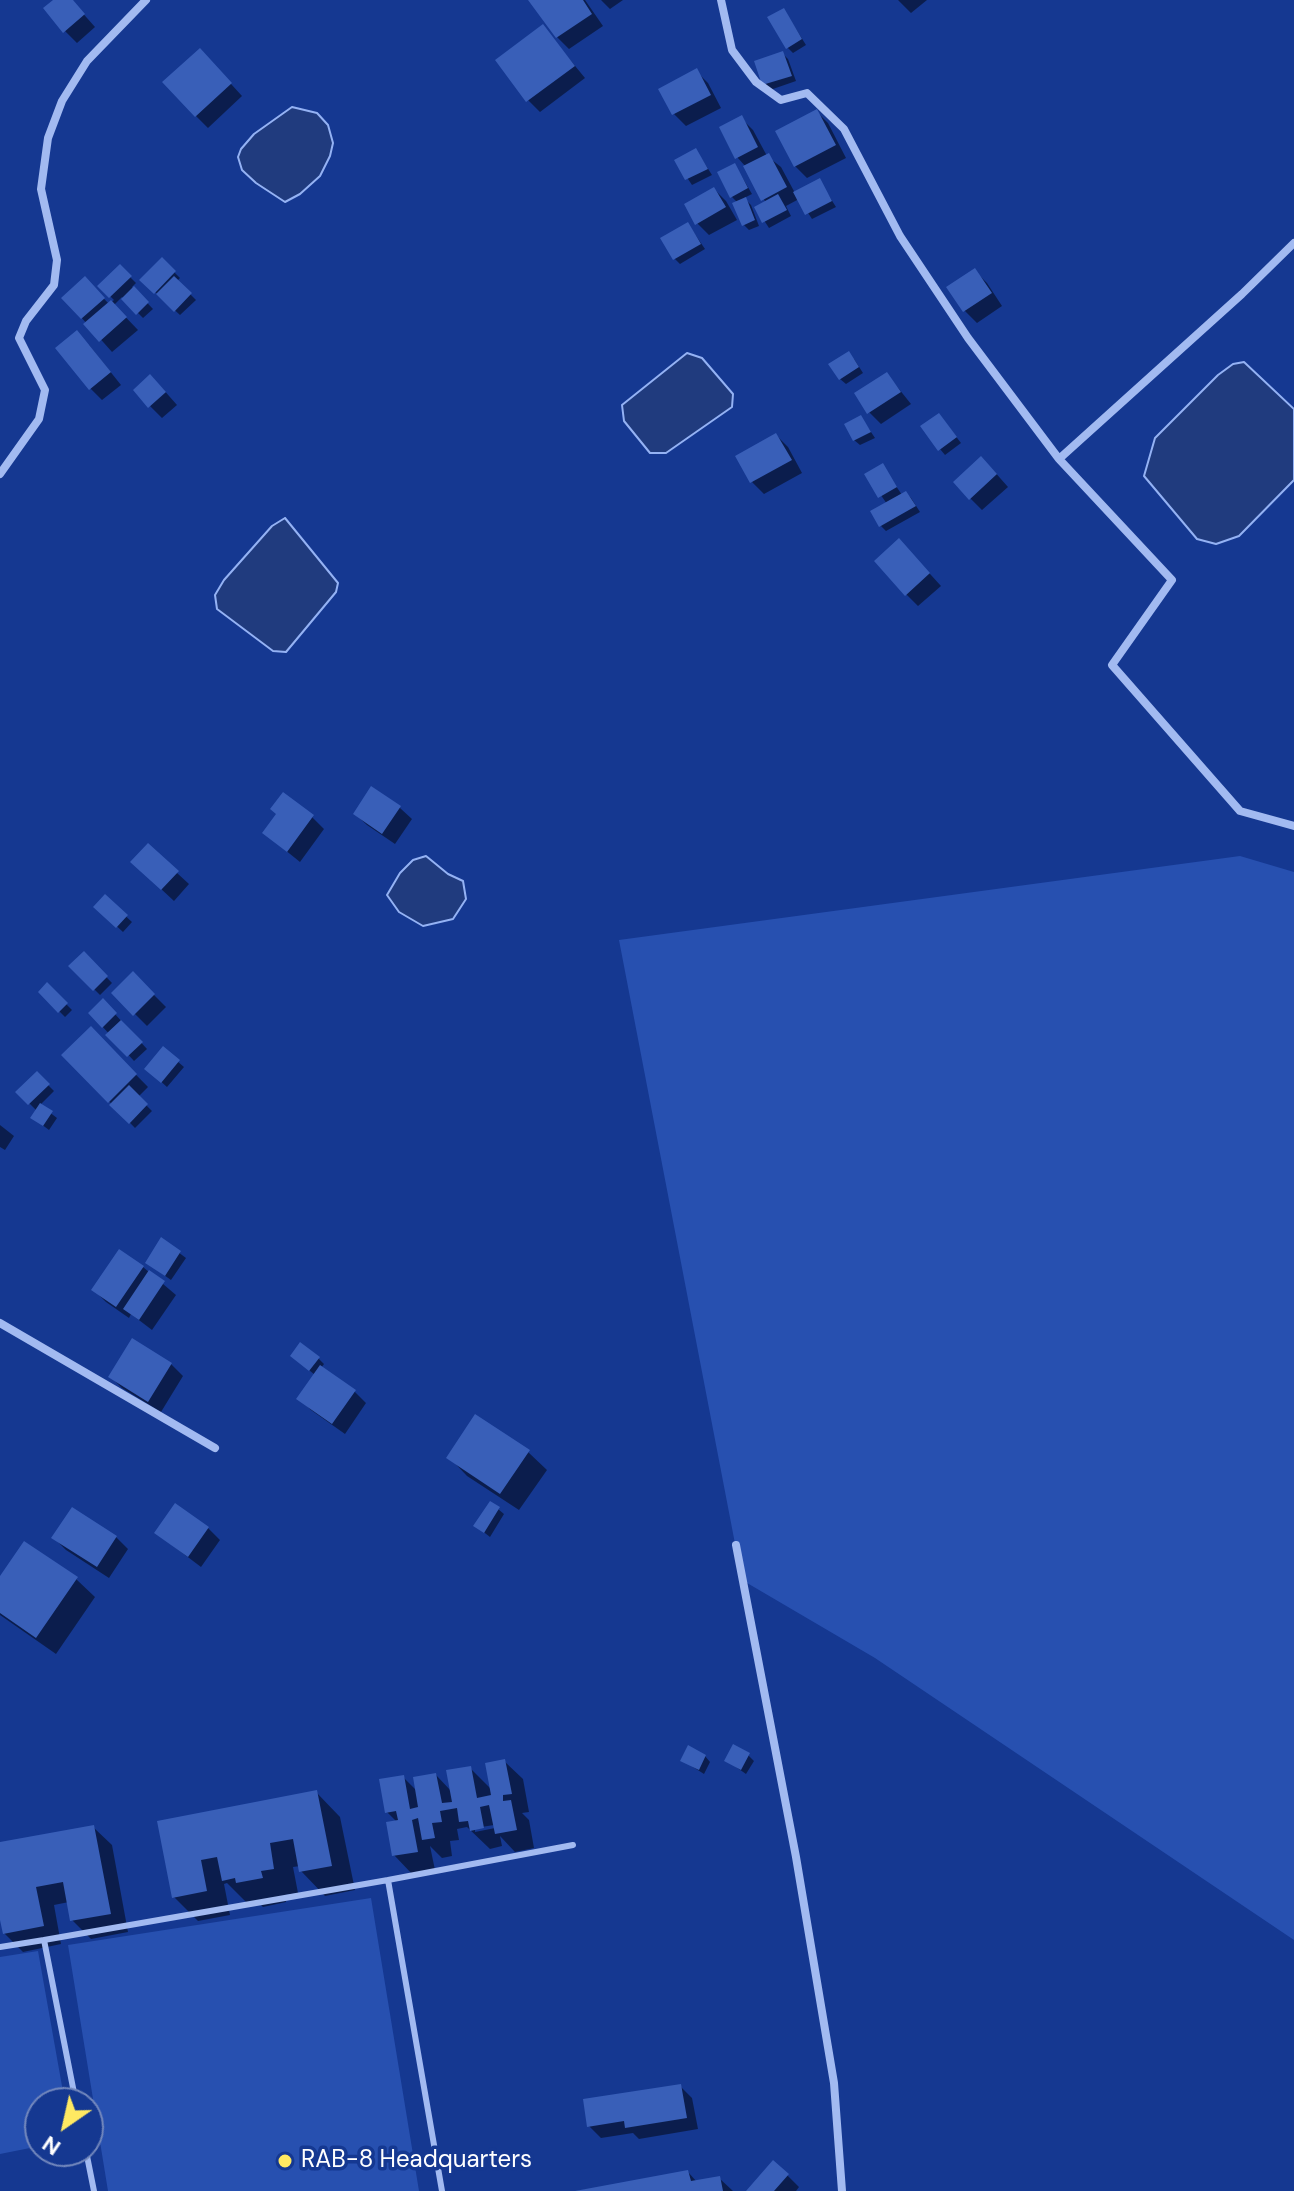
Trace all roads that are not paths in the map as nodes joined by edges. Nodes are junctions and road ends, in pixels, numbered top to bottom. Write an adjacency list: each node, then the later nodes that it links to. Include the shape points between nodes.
1 (146, 0): 5 (street, via 87,61 62,101 48,138 41,189 57,260 54,285 19,338 45,390 39,419)
2 (721, 0): 4 (street, via 732,50 756,82 781,100 807,93 844,129 900,236)
3 (1294, 243): 4 (street)
4 (1059, 459): 6 (street, via 1172,580 1112,665 1240,811)
5 (0, 474)
6 (1294, 826)
7 (0, 1323): 8 (street)
8 (215, 1448)
9 (736, 1545): 18 (street, via 832,2068)
10 (573, 1845): 11 (lane)
11 (388, 1880): 12 (lane); 17 (lane)
12 (44, 1940): 13 (lane); 14 (lane)
13 (0, 1947)
14 (73, 2087)
15 (89, 2167): 16 (lane)
16 (94, 2191)
17 (442, 2191)
18 (842, 2191)

